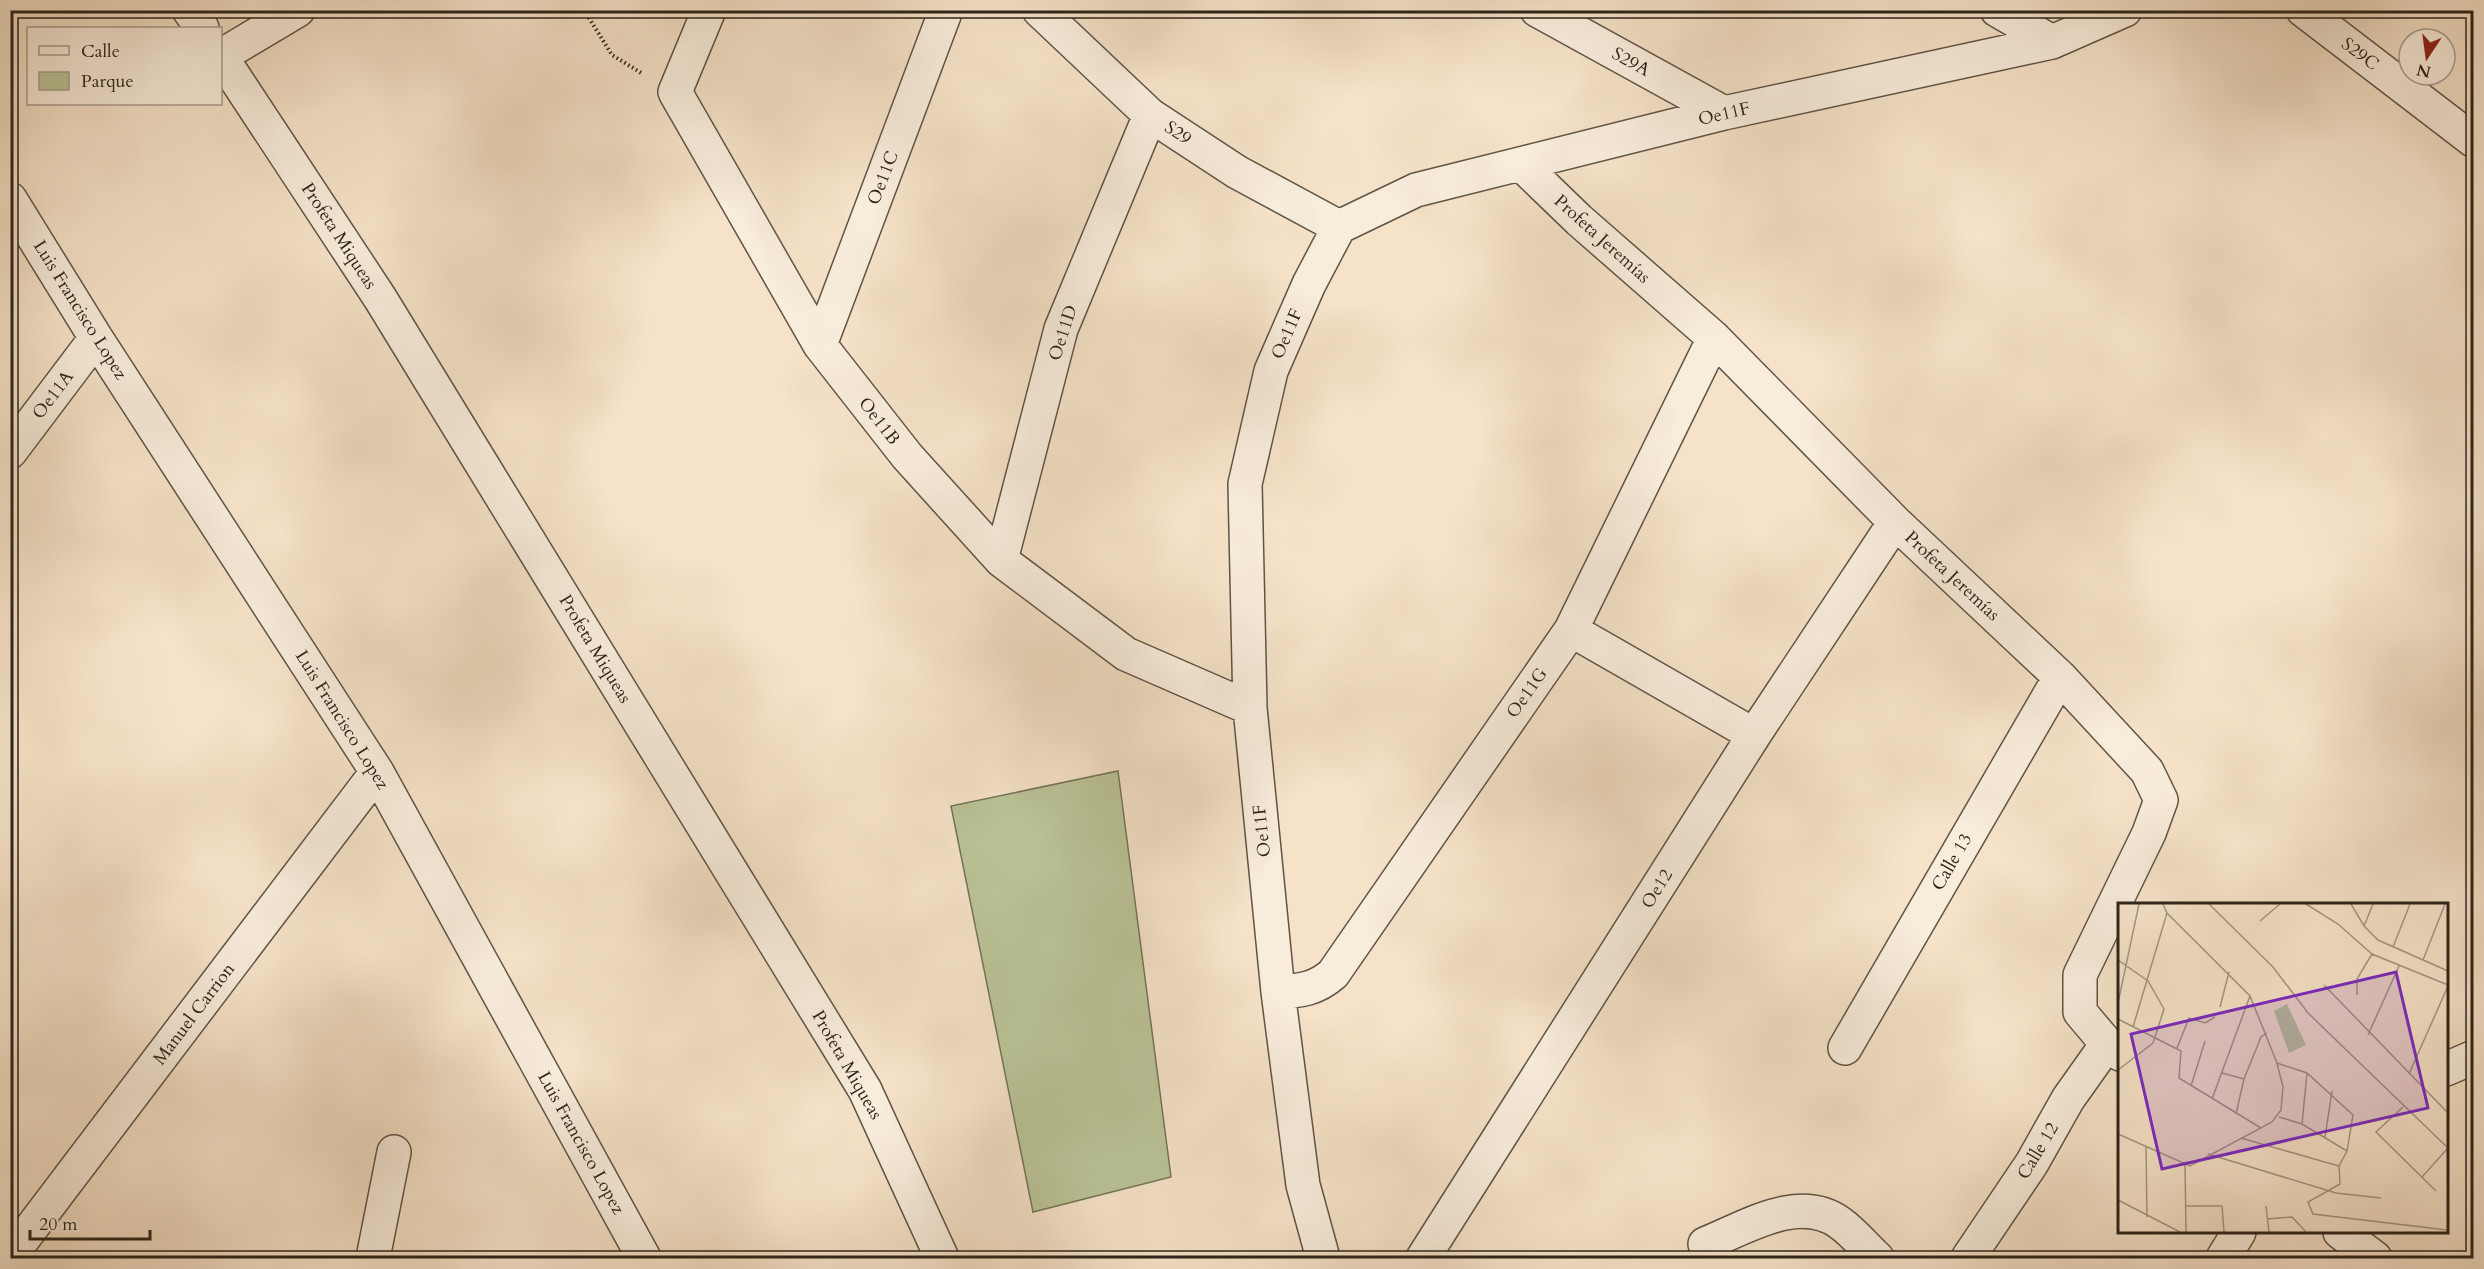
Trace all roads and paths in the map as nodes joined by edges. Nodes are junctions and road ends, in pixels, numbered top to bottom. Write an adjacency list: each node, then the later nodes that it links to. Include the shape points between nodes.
1 (189, 10): 11 (street)
2 (298, 10): 13 (street)
3 (584, 10): 15 (path, via 612,55)
4 (709, 10): 15 (street)
5 (946, 10): 24 (street, Oe11C)
6 (1039, 10): 17 (street, S29)
7 (1537, 10): 16 (street, S29A)
8 (1997, 10): 12 (street)
9 (2125, 10): 12 (street, Oe11F)
10 (2303, 10): 18 (street, S29C)
11 (201, 27)
12 (2052, 42): 16 (street, Oe11F)
13 (222, 54)
14 (222, 57): 45 (street, Profeta Miqueas, via 380,298 865,1090)
15 (675, 92): 24 (street, Oe11B)
16 (1724, 113): 19 (street, Oe11F)
17 (1150, 115): 21 (street, S29, via 1237,172); 27 (street, Oe11D, via 1061,329)
18 (2474, 141)
19 (1521, 164): 21 (street, Oe11F, via 1416,190); 23 (street, Profeta Jeremías)
20 (10, 199): 22 (street, Luis Francisco Lopez)
21 (1339, 226): 30 (street, Oe11F, via 1308,284 1271,371 1245,484)
22 (96, 338): 25 (street, Oe11A); 32 (street, Luis Francisco Lopez)
23 (1714, 338): 26 (street, Profeta Jeremías); 28 (street, Oe11G)
24 (820, 345): 27 (street, Oe11B, via 907,456)
25 (10, 452)
26 (1895, 522): 29 (street, Profeta Jeremías); 31 (street, Oe12)
27 (1001, 560): 30 (street, Oe11B, via 1126,654)
28 (1571, 630): 31 (street); 33 (street, Oe11G, via 1334,975 1304,990)
29 (2060, 677): 34 (street, Calle 13); 35 (street, Profeta Jeremías, via 2147,771 2161,800 2080,975 2080,1012)
30 (1250, 708): 33 (street, Oe11F)
31 (1754, 735): 47 (street, Oe12)
32 (377, 772): 42 (street, Manuel Carrion); 44 (street, Luis Francisco Lopez)
33 (1278, 992): 46 (street, Oe11F, via 1303,1185)
34 (1845, 1048)
35 (2113, 1049): 49 (street, Calle 12, via 2068,1099 2032,1163)
36 (2474, 1057): 37 (street)
37 (2448, 1068)
38 (394, 1152): 43 (street)
39 (2239, 1233): 50 (street)
40 (2341, 1233): 51 (street)
41 (1706, 1244): 48 (street, via 1779,1213 1810,1212 1840,1223)
42 (10, 1256)
43 (373, 1258)
44 (644, 1258)
45 (942, 1258)
46 (1323, 1258)
47 (1423, 1258)
48 (1877, 1258)
49 (1968, 1258)
50 (2223, 1258)
51 (2375, 1258)

